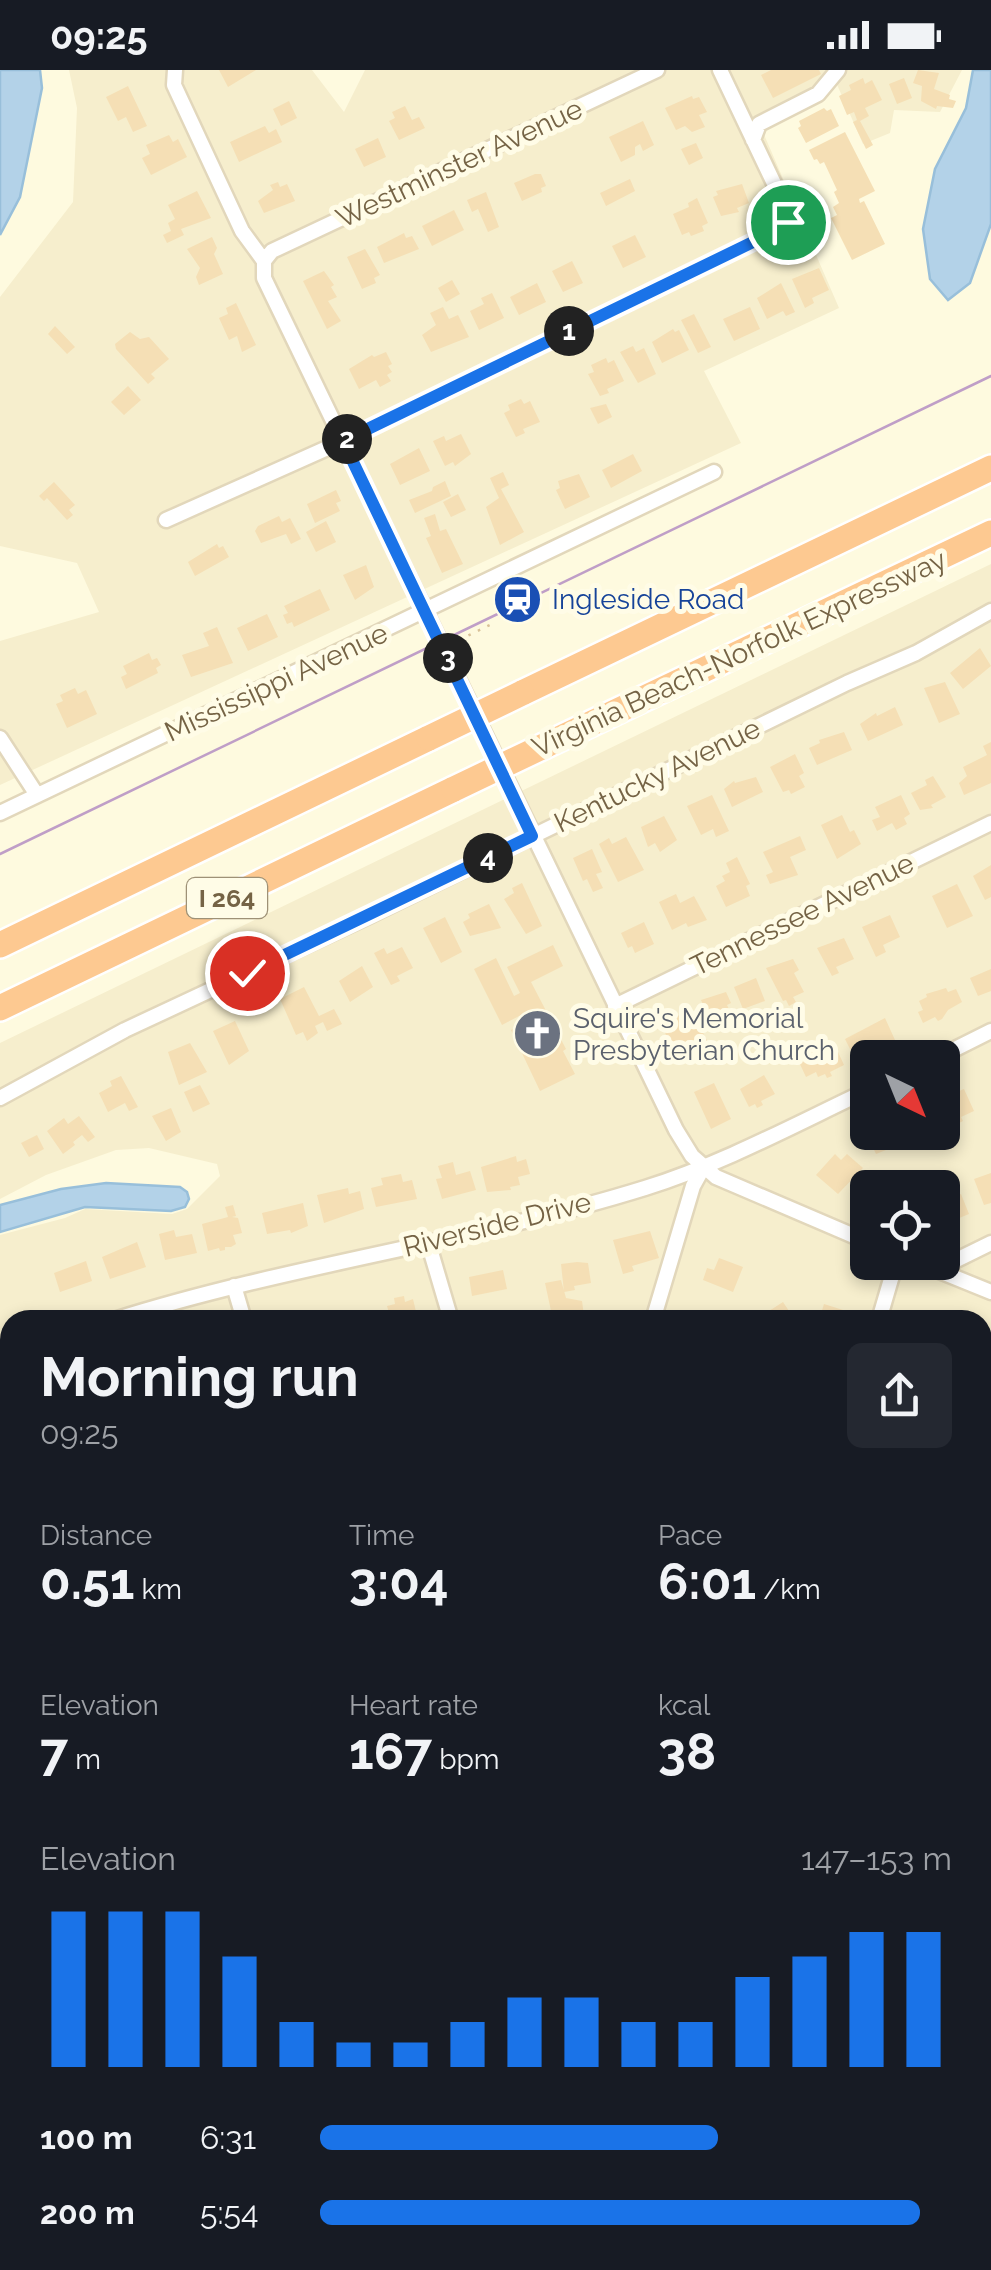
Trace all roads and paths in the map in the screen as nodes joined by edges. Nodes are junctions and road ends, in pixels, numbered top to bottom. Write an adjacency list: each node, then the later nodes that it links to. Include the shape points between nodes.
1 (175, 70): 6 (street, via 174,86 242,232)
2 (657, 70): 6 (street, Westminster Avenue, via 272,251)
3 (720, 70): 5 (street)
4 (838, 70): 5 (street, via 818,94 758,124)
5 (753, 140): 7 (street, via 789,214 784,227)
6 (264, 261): 7 (street, via 264,278)
7 (343, 441): 10 (street); 13 (street)
8 (991, 468): 21 (highway, Virginia Beach-Norfolk Expressway / I 264, bridge)
9 (714, 472): 13 (street, Mississippi Avenue)
10 (166, 520)
11 (991, 533): 23 (highway, Virginia Beach-Norfolk Expressway / I 264, bridge)
12 (991, 611): 20 (street, Kentucky Avenue)
13 (426, 612): 17 (street, Mississippi Avenue); 20 (street)
14 (494, 623): 15 (path, via 456,642)
15 (453, 635)
16 (0, 738): 17 (street)
17 (38, 795): 18 (street, Mississippi Avenue)
18 (0, 814)
19 (991, 824): 22 (street, Tennessee Avenue)
20 (532, 836): 22 (street); 26 (street, Kentucky Avenue, via 125,1030)
21 (0, 945)
22 (614, 1006): 28 (street, via 676,1130)
23 (0, 1008)
24 (991, 1032): 25 (street)
25 (960, 1047)
26 (0, 1098)
27 (850, 1099): 28 (street, Riverside Drive)
28 (703, 1168): 29 (street); 30 (street, Riverside Drive); 40 (street)
29 (850, 1234)
30 (428, 1242): 35 (street, Riverside Drive); 39 (street)
31 (991, 1242): 32 (street)
32 (960, 1258)
33 (891, 1280): 41 (street)
34 (960, 1280): 36 (street)
35 (234, 1286): 37 (street, Riverside Drive); 38 (street)
36 (991, 1292)
37 (149, 1310)
38 (241, 1310)
39 (448, 1310)
40 (656, 1310)
41 (882, 1310)

